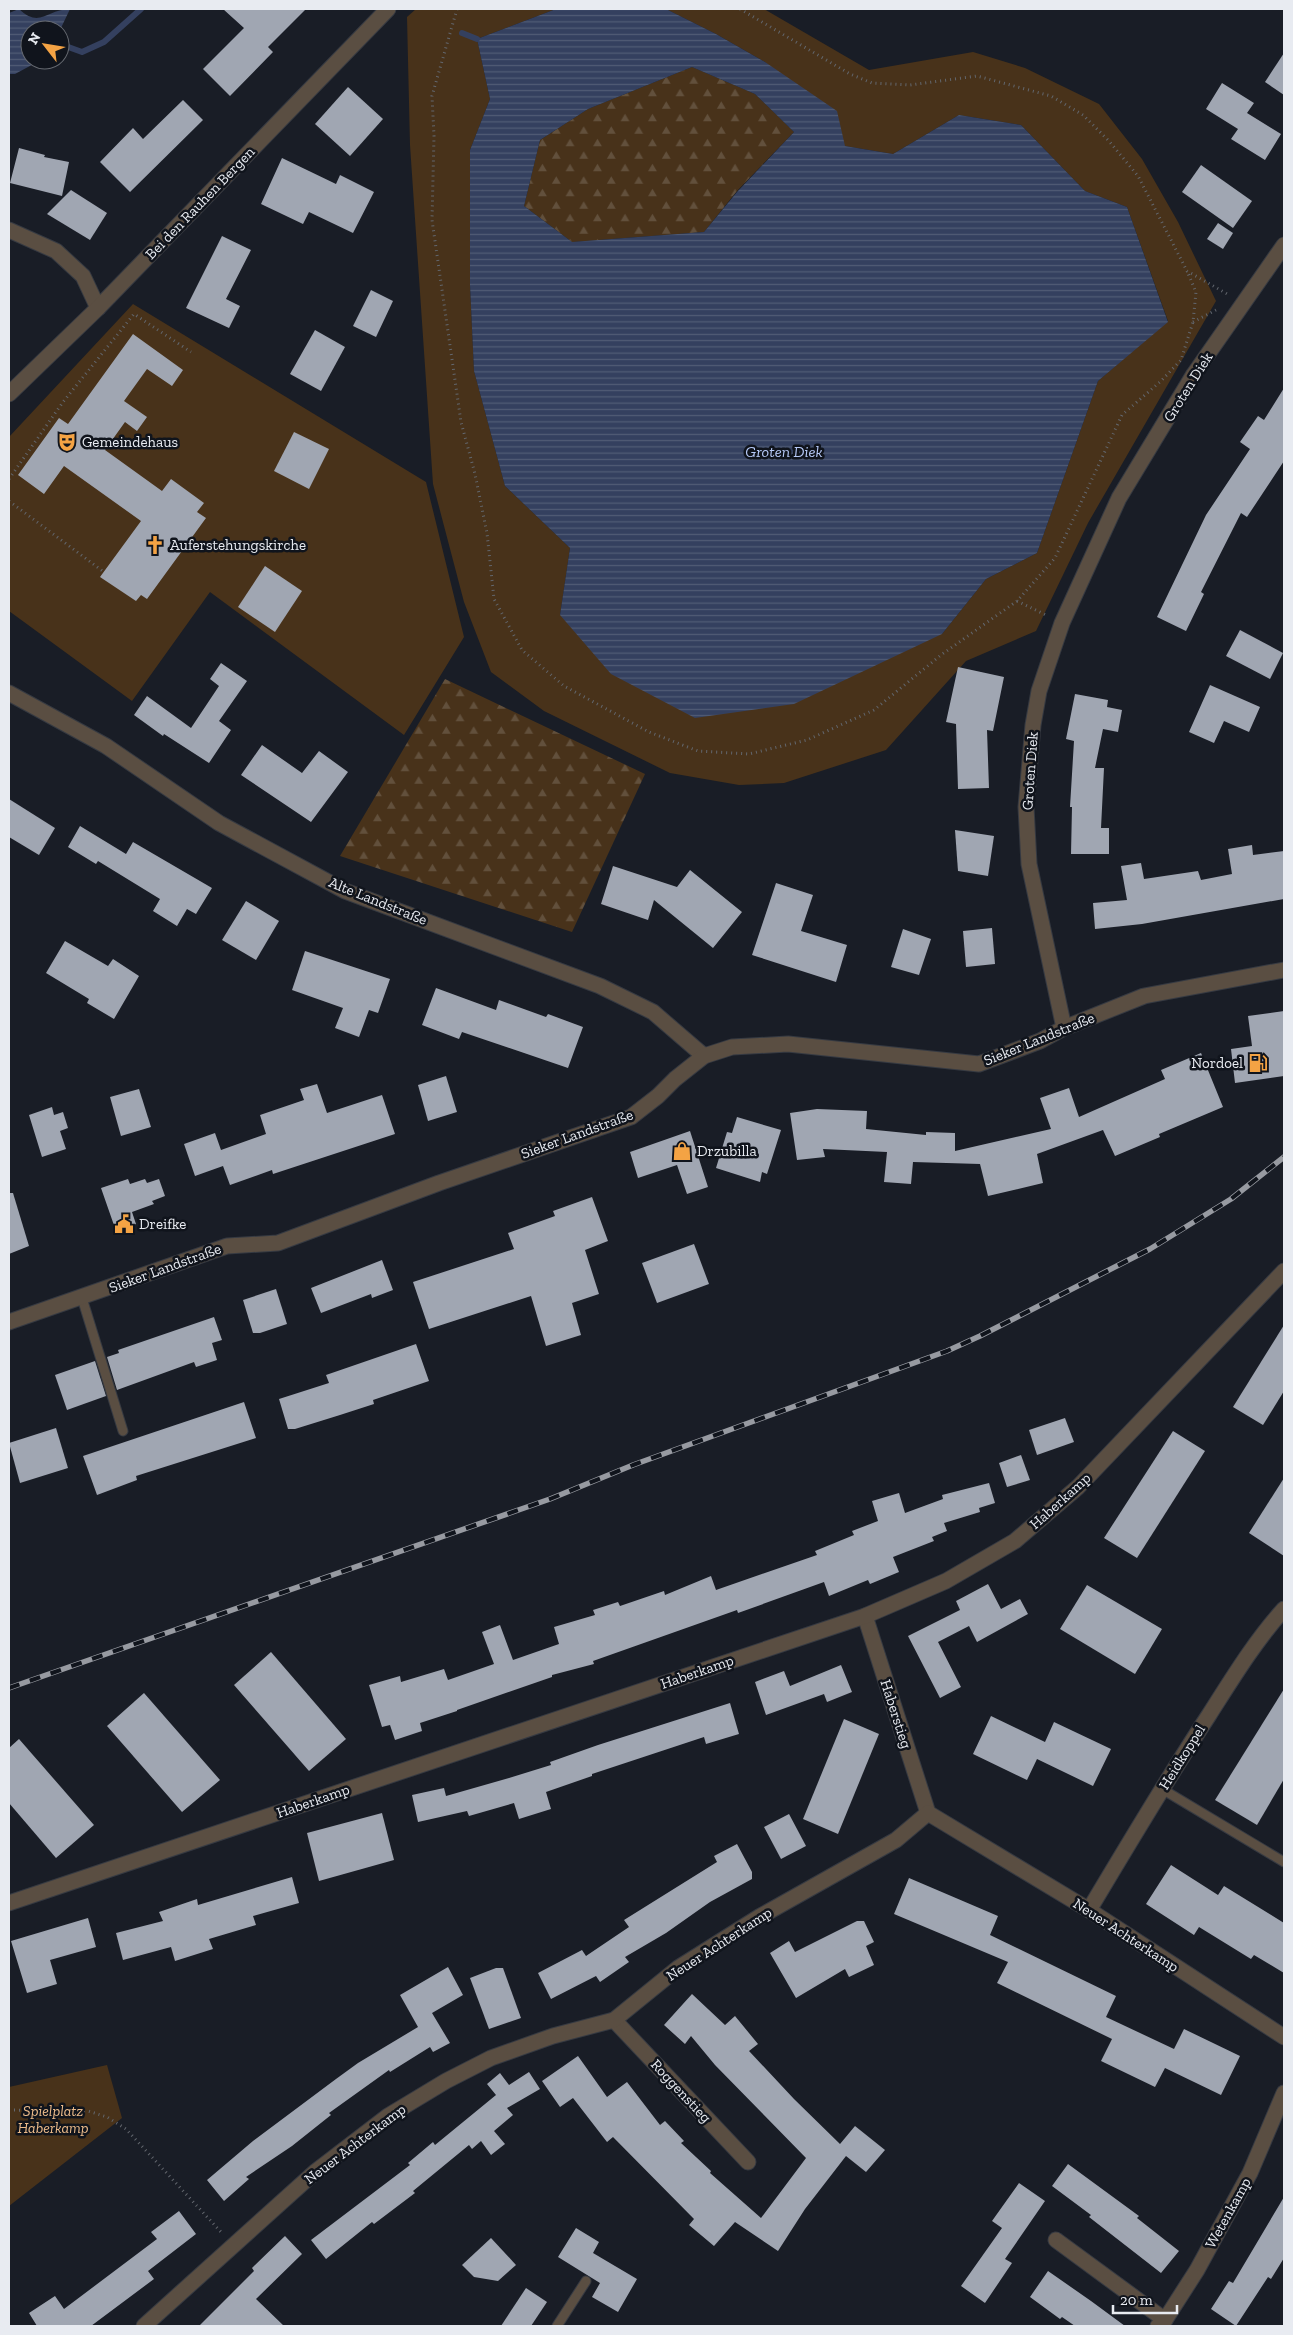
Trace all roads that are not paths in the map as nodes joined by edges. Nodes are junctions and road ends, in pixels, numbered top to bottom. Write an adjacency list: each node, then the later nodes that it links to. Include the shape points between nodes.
1 (388, 9): 4 (street, Bei den Rauhen Bergen)
2 (9, 230): 4 (street, via 56,251 83,276)
3 (1284, 246): 8 (street, Groten Diek, via 1194,374 1119,498 1062,623 1039,690 1026,807 1029,864)
4 (98, 308): 5 (street, Bei den Rauhen Bergen)
5 (9, 394)
6 (9, 693): 9 (street, Alte Landstraße, via 106,746 220,823 345,891 600,986 653,1012)
7 (1284, 970): 8 (street, Sieker Landstraße, via 1144,996)
8 (1064, 1028): 9 (street, Sieker Landstraße, via 1040,1041 979,1064 788,1044 732,1046)
9 (704, 1056): 11 (street, Sieker Landstraße, via 631,1117 278,1243 227,1246)
10 (1284, 1272): 15 (street, Haberkamp, via 1078,1487 1015,1540 946,1581)
11 (82, 1298): 12 (street, Sieker Landstraße); 13 (lane)
12 (9, 1322)
13 (123, 1431)
14 (1284, 1609): 16 (street, Heidkoppel, via 1239,1668)
15 (865, 1616): 17 (street, Haberstieg); 19 (street, Haberkamp)
16 (1162, 1789): 18 (lane); 20 (street, Heidkoppel)
17 (928, 1813): 20 (street, Neuer Achterkamp); 21 (street, Neuer Achterkamp, via 896,1840 759,1916 678,1968)
18 (1284, 1862)
19 (9, 1903)
20 (1088, 1910): 22 (street, Neuer Achterkamp)
21 (614, 2020): 24 (street, Roggenstieg); 28 (street, Neuer Achterkamp, via 491,2058 388,2116 315,2172)
22 (1284, 2037)
23 (1284, 2093): 27 (street, Wetenkamp, via 1250,2173 1196,2270)
24 (748, 2162)
25 (1056, 2240): 27 (street)
26 (586, 2281): 29 (lane)
27 (1162, 2323)
28 (144, 2326)
29 (557, 2326)

